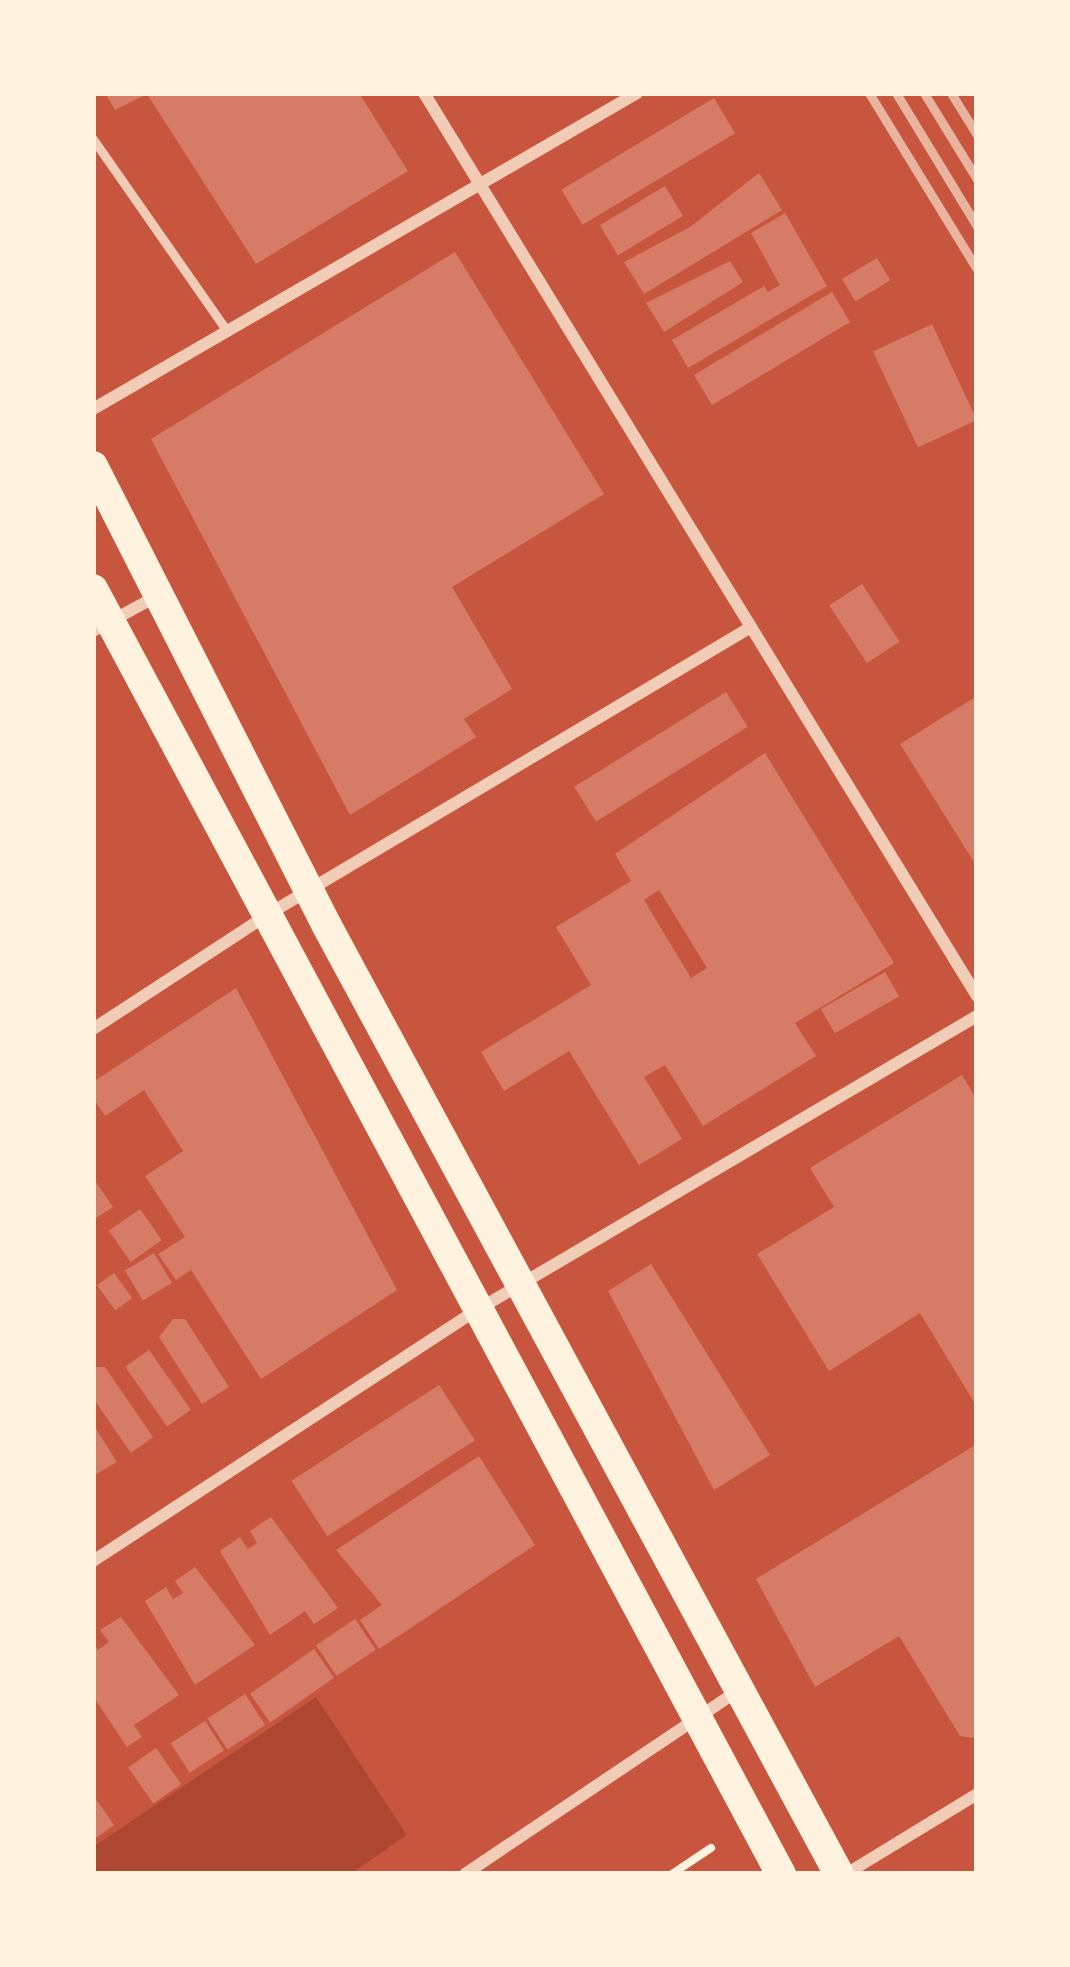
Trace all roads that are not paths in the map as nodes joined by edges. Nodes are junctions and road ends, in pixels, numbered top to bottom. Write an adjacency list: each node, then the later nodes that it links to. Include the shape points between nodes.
1 (424, 93): 4 (street)
2 (637, 93): 4 (street)
3 (93, 139): 5 (lane)
4 (480, 185): 5 (street); 11 (street)
5 (227, 331): 6 (street)
6 (93, 409)
7 (93, 466): 9 (main road)
8 (93, 589): 10 (main road)
9 (158, 595): 10 (street); 12 (main road)
10 (102, 627): 13 (main road)
11 (752, 627): 12 (street); 14 (street)
12 (308, 890): 13 (street); 17 (main road)
13 (267, 914): 16 (street); 18 (main road)
14 (977, 996)
15 (977, 1016): 17 (street)
16 (93, 1029)
17 (523, 1285): 18 (street); 20 (main road)
18 (477, 1310): 19 (street); 21 (main road)
19 (93, 1562)
20 (737, 1691): 21 (street); 25 (main road)
21 (695, 1719): 23 (street); 24 (main road)
22 (977, 1794): 25 (street)
23 (466, 1874)
24 (781, 1874)
25 (842, 1874)

